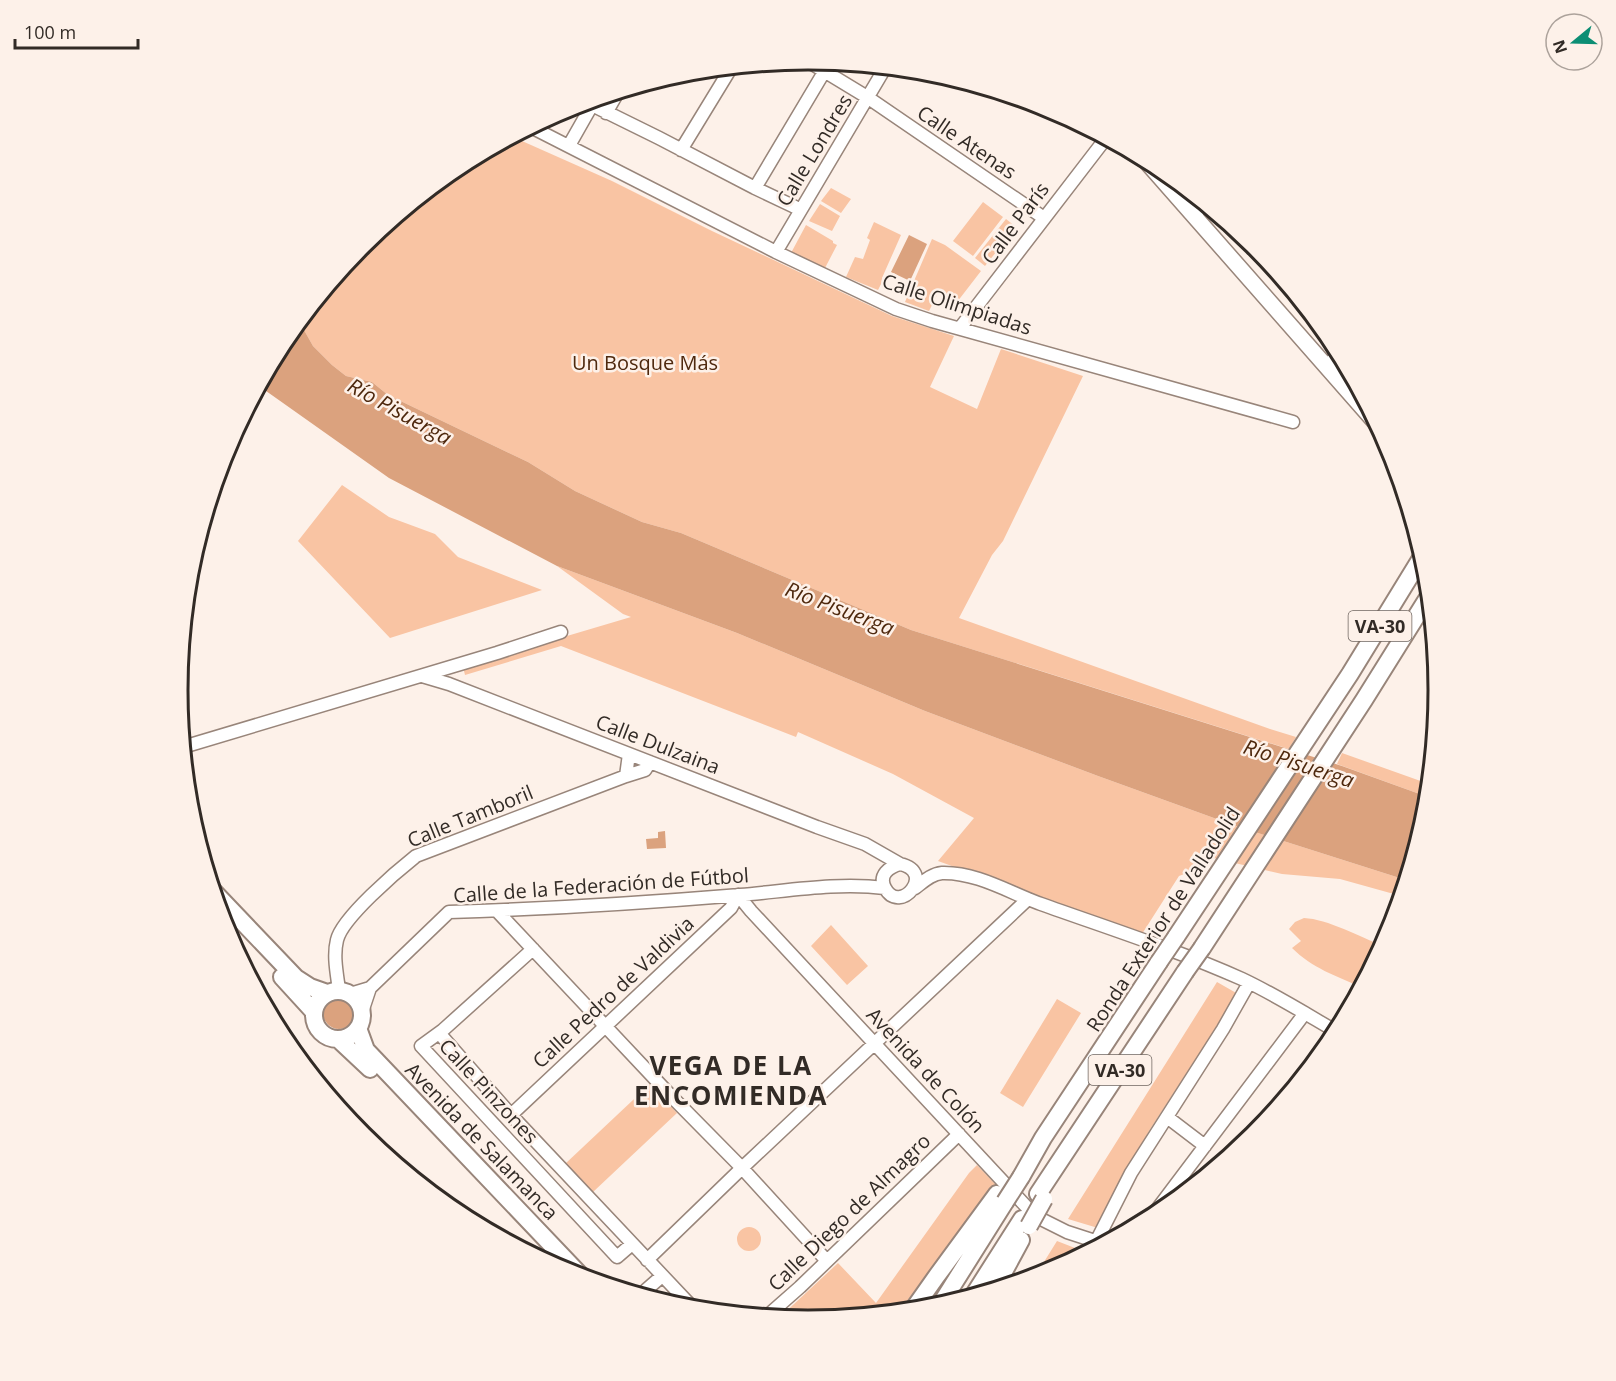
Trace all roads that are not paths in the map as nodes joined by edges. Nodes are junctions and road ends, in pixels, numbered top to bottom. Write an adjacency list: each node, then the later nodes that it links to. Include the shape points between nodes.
1 (825, 71): 14 (street)
2 (833, 71): 5 (street, Calle Atenas)
3 (881, 75): 5 (street, Calle Londres)
4 (726, 76): 13 (street)
5 (867, 97): 18 (street, Calle Atenas); 20 (street, Calle Londres)
6 (612, 102): 9 (street)
7 (597, 108): 9 (street)
8 (584, 113): 11 (street)
9 (606, 113): 13 (street)
10 (540, 131): 20 (street, Calle Olimpiadas)
11 (571, 141)
12 (1101, 144): 18 (street, Calle París)
13 (681, 150): 14 (street)
14 (755, 188): 16 (street)
15 (1177, 193): 21 (main road)
16 (795, 207)
17 (1202, 212): 21 (main road, via 1202,218)
18 (1044, 218): 23 (street, Calle París)
19 (1217, 224): 24 (main road)
20 (776, 252): 23 (street, Calle Olimpiadas, via 896,309)
21 (1230, 256): 22 (main road)
22 (1268, 300): 25 (main road, via 1284,311); 26 (main road)
23 (960, 328): 27 (street, Calle Olimpiadas)
24 (1323, 344)
25 (1344, 380)
26 (1355, 399)
27 (1293, 422)
28 (1415, 568): 65 (highway, Ronda Exterior de Valladolid / VA-30, bridge)
29 (1422, 607): 66 (highway, VA-30, bridge, via 1056,1168)
30 (561, 632): 31 (street)
31 (422, 676): 32 (street); 33 (street, Calle Dulzaina)
32 (190, 745)
33 (629, 754): 34 (street, Calle Dulzaina); 35 (street)
34 (650, 762): 35 (street, Calle Tamboril, via 645,770); 36 (street, Calle Dulzaina)
35 (626, 776): 50 (street, Calle Tamboril, via 416,856 347,921 335,951)
36 (879, 852): 37 (street, Calle Dulzaina); 40 (street)
37 (900, 864): 38 (street); 40 (street, via 892,866)
38 (914, 872): 39 (street); 41 (street)
39 (931, 876): 41 (street); 43 (street, via 959,875)
40 (885, 879): 41 (street, via 892,895 902,897); 42 (street, Calle de la Federación de Fútbol, via 865,885)
41 (915, 888)
42 (738, 895): 45 (street, Calle de la Federación de Fútbol); 54 (street, Calle Pedro de Valdivia, via 731,908); 58 (street, Avenida de Colón)
43 (1028, 899): 48 (street); 58 (street)
44 (227, 905): 50 (highway, via 296,978 310,987)
45 (497, 911): 47 (street); 49 (street, Calle de la Federación de Fútbol, via 449,912)
46 (235, 928): 51 (highway)
47 (533, 949): 54 (street); 56 (street, Calle Pinzones)
48 (1249, 983): 52 (street); 60 (street)
49 (370, 988): 50 (street, Calle de la Federación de Fútbol); 53 (street, Calle de la Federación de Fútbol)
50 (339, 992): 51 (highway, via 317,1003); 53 (highway, via 358,1000)
51 (314, 1012): 57 (highway, via 317,1027)
52 (1305, 1013): 55 (street); 62 (street)
53 (360, 1020): 57 (highway, via 351,1035); 72 (highway, Avenida de Salamanca, via 366,1050)
54 (605, 1026): 59 (street, Calle Pedro de Valdivia); 63 (street)
55 (1329, 1027)
56 (439, 1033): 59 (street); 69 (street, Calle Pinzones, via 421,1046 617,1257)
57 (338, 1039): 70 (highway, Avenida de Salamanca)
58 (875, 1043): 61 (street, Avenida de Colón); 63 (street)
59 (511, 1115): 69 (street)
60 (1167, 1117): 62 (street); 67 (street, via 1131,1173)
61 (959, 1134): 68 (street, Avenida de Colón, via 1035,1216); 73 (street, Calle Diego de Almagro)
62 (1205, 1146): 64 (street)
63 (742, 1168): 71 (street); 73 (street)
64 (1169, 1194)
65 (1001, 1198): 78 (highway, Ronda Exterior de Valladolid / VA-30); 80 (highway)
66 (1025, 1222): 75 (highway); 76 (highway, VA-30)
67 (1104, 1235)
68 (1093, 1241)
69 (632, 1244): 71 (street)
70 (546, 1252)
71 (647, 1260): 74 (street)
72 (567, 1261)
73 (827, 1261): 81 (street, Calle Diego de Almagro)
74 (662, 1276): 77 (street); 79 (street)
75 (998, 1280)
76 (980, 1286)
77 (647, 1289)
78 (945, 1295)
79 (683, 1298)
80 (919, 1300)
81 (775, 1309)

